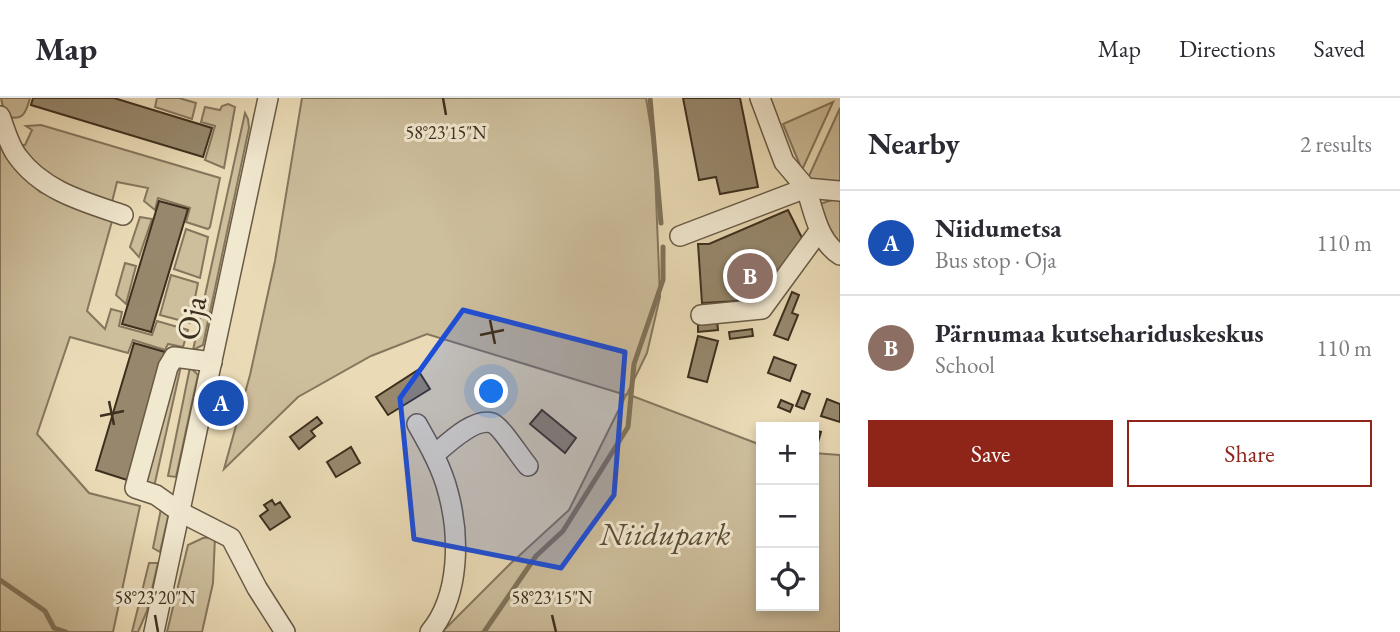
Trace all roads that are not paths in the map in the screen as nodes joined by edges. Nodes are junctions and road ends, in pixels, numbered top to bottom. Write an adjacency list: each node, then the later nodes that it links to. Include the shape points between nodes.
1 (760, 98): 4 (street, via 784,162)
2 (261, 100): 11 (street, Oja)
3 (0, 117): 6 (street, via 18,157 46,184)
4 (806, 188): 5 (street); 7 (street); 8 (street)
5 (840, 191)
6 (123, 215)
7 (819, 231): 9 (street); 10 (street, via 762,309)
8 (680, 236)
9 (840, 255)
10 (701, 315)
11 (212, 362): 15 (street, Oja); 15 (street, via 174,358 168,367 135,488 156,495)
12 (417, 424): 13 (street)
13 (434, 455): 14 (street, via 468,428 487,422 496,426); 18 (street, via 448,492 455,538 453,579 440,620)
14 (528, 466)
15 (180, 512): 16 (street, Oja); 17 (street, via 230,538)
16 (154, 632)
17 (285, 632)
18 (430, 632)

